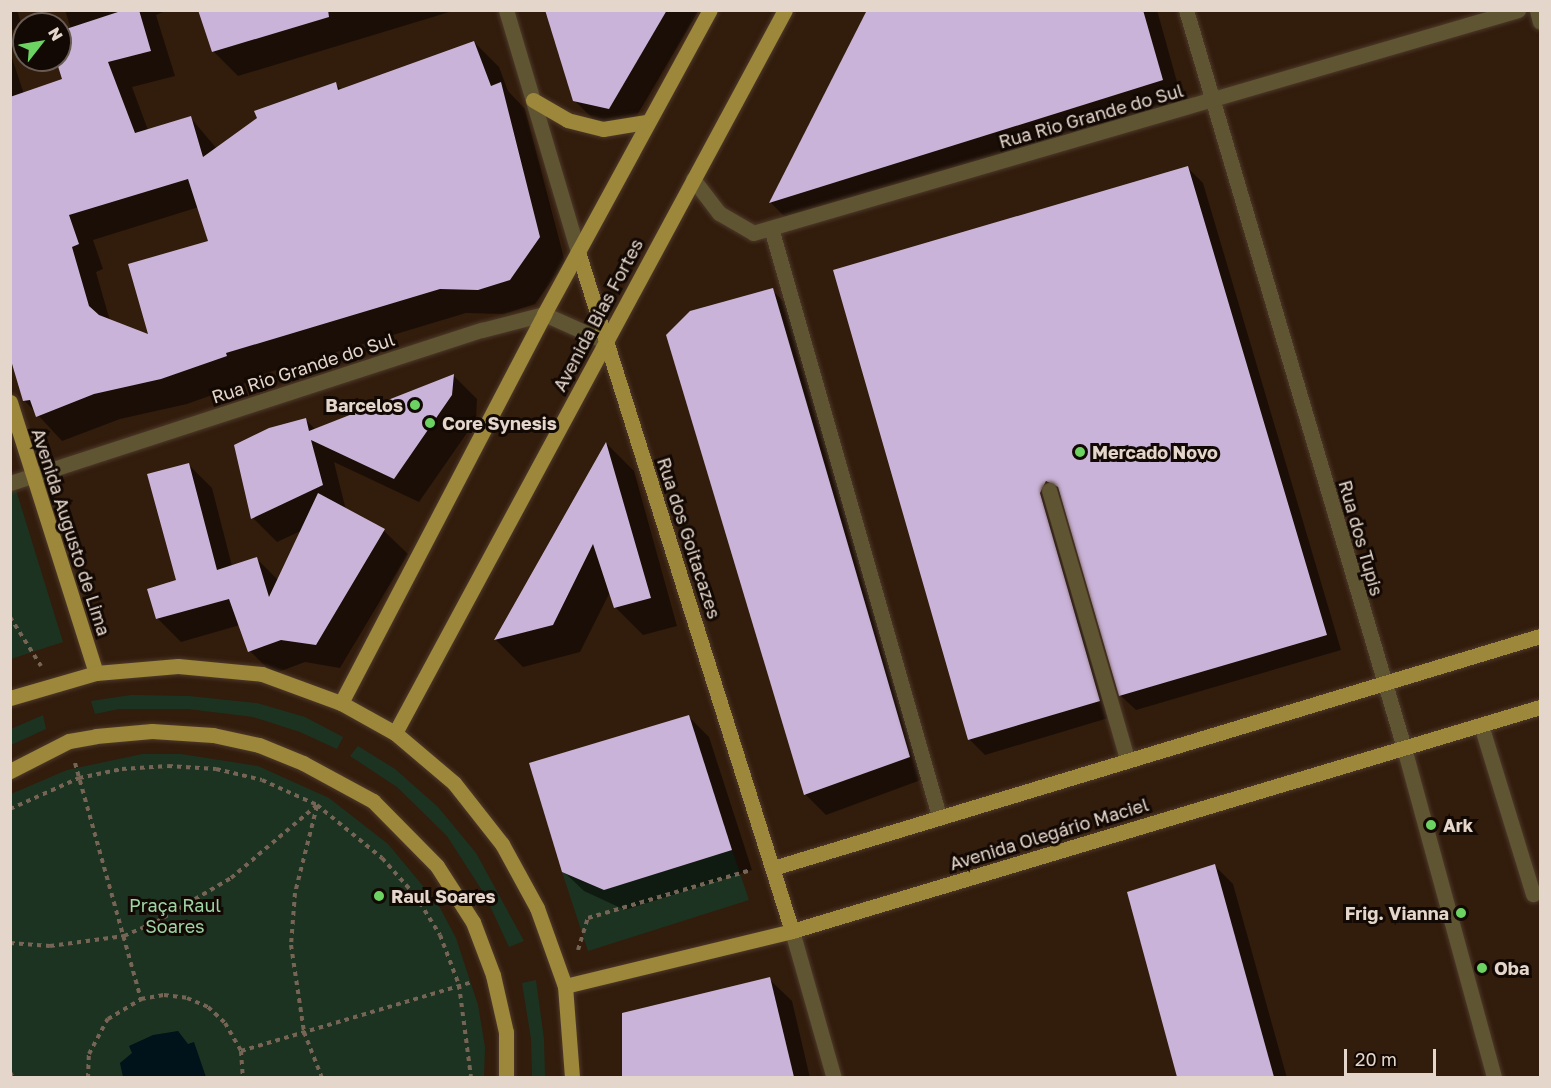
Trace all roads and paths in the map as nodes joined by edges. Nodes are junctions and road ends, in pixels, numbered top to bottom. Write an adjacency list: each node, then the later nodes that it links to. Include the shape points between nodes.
1 (506, 10): 8 (street, Rua dos Goitacazes)
2 (710, 10): 10 (main road)
3 (785, 10): 11 (main road, Avenida Bias Fortes)
4 (1186, 10): 9 (street, Rua dos Tupis)
5 (1518, 10): 9 (street, Rua Rio Grande do Sul)
6 (1537, 10): 7 (street)
7 (1540, 21)
8 (533, 100): 10 (main road, via 567,120 603,129); 13 (street, Rua dos Goitacazes)
9 (1213, 101): 12 (street, Rua Rio Grande do Sul); 23 (street, Rua dos Tupis)
10 (646, 122): 13 (main road)
11 (693, 179): 12 (street, Rua Rio Grande do Sul, via 719,213 753,233); 15 (main road, Avenida Bias Fortes)
12 (771, 228): 37 (street)
13 (578, 252): 14 (main road); 15 (main road, Rua dos Goitacazes)
14 (544, 314): 15 (street); 17 (street, Rua Rio Grande do Sul, via 482,330); 26 (main road)
15 (607, 342): 29 (main road, Avenida Bias Fortes); 38 (main road, Rua dos Goitacazes)
16 (10, 402): 17 (main road, Avenida Augusto de Lima)
17 (33, 476): 18 (street, Rua Rio Grande do Sul); 22 (main road, Avenida Augusto de Lima)
18 (10, 483)
19 (1049, 489): 32 (street)
20 (10, 617): 24 (path)
21 (1540, 636): 23 (main road)
22 (96, 673): 24 (main road); 26 (main road, via 178,666 262,674)
23 (1383, 682): 31 (street, Rua dos Tupis); 32 (main road)
24 (53, 686): 25 (main road)
25 (10, 698)
26 (341, 703): 29 (main road)
27 (1540, 707): 28 (main road, Avenida Olegário Maciel)
28 (1480, 725): 31 (main road, Avenida Olegário Maciel); 39 (street)
29 (395, 733): 46 (main road, via 454,783 502,844 537,908)
30 (69, 741): 33 (main road); 34 (path); 56 (main road, via 152,731 213,735 259,745 303,763 372,801 437,866 473,922 493,975 506,1032)
31 (1404, 747): 40 (main road, Avenida Olegário Maciel); 59 (street, Rua dos Tupis)
32 (1127, 759): 37 (main road)
33 (10, 771)
34 (79, 778): 35 (path, via 145,767 216,769 262,780); 36 (path); 41 (path)
35 (317, 805): 41 (path, via 231,878 190,905); 45 (path, via 382,858 415,895 440,935); 48 (path, via 295,893 291,945)
36 (10, 808)
37 (939, 816): 38 (main road)
38 (772, 866): 40 (main road, Rua dos Goitacazes); 43 (path, via 588,918)
39 (1533, 894)
40 (792, 931): 46 (main road, Avenida Olegário Maciel); 58 (street, Rua dos Goitacazes)
41 (124, 936): 42 (path, via 50,946); 47 (path)
42 (10, 943)
43 (578, 950)
44 (472, 982): 45 (path)
45 (459, 986): 48 (path); 55 (path)
46 (565, 986): 57 (main road)
47 (141, 999): 49 (path, via 164,995 187,998 208,1007 225,1023); 52 (path, via 108,1019 97,1035 89,1054)
48 (304, 1032): 49 (path); 54 (path)
49 (241, 1051): 53 (path)
50 (10, 1072): 51 (path)
51 (13, 1077)
52 (88, 1077)
53 (243, 1077)
54 (322, 1077)
55 (471, 1077)
56 (506, 1077)
57 (572, 1077)
58 (834, 1077)
59 (1494, 1077)

